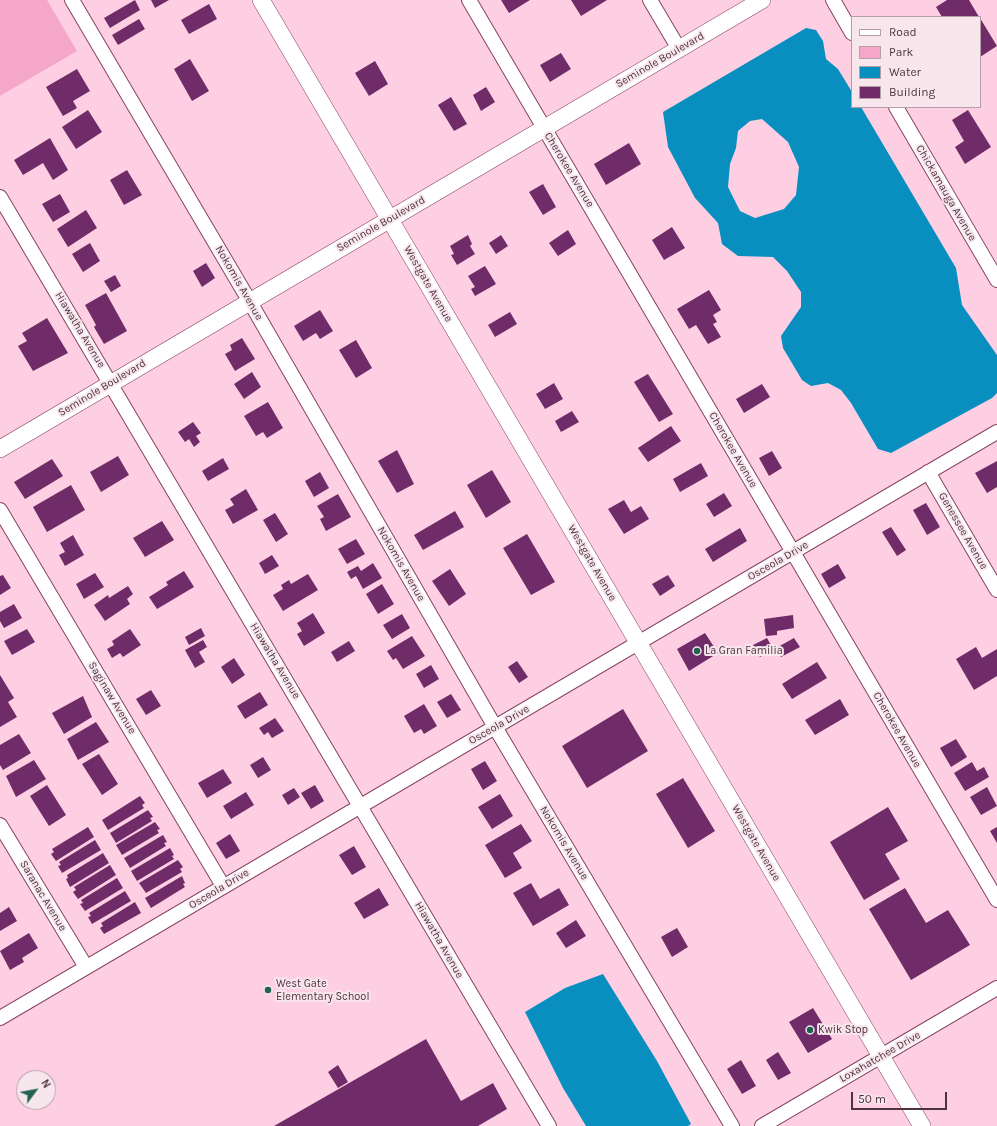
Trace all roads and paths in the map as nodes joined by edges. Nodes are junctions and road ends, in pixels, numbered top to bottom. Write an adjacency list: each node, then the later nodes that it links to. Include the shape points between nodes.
1 (72, 0): 14 (street, Nokomis Avenue)
2 (261, 0): 12 (street, Westgate Avenue)
3 (469, 0): 10 (street, Cherokee Avenue)
4 (650, 0): 8 (street)
5 (762, 0): 8 (street, Seminole Boulevard)
6 (833, 0): 7 (street)
7 (851, 31)
8 (680, 49): 10 (street, Seminole Boulevard)
9 (897, 108): 13 (street, Chickamauga Avenue)
10 (544, 128): 12 (street, Seminole Boulevard); 20 (street, Cherokee Avenue)
11 (0, 197): 15 (street, Hiawatha Avenue)
12 (390, 219): 14 (street, Seminole Boulevard); 22 (street, Westgate Avenue)
13 (997, 280)
14 (250, 302): 15 (street, Seminole Boulevard); 23 (street, Nokomis Avenue)
15 (111, 382): 17 (street, Seminole Boulevard); 24 (street, Hiawatha Avenue)
16 (997, 432): 18 (street, Osceola Drive)
17 (0, 449)
18 (928, 472): 20 (street, Osceola Drive); 21 (street, Genessee Avenue)
19 (0, 510): 26 (street, Saginaw Avenue)
20 (793, 552): 22 (street, Osceola Drive); 27 (street, Cherokee Avenue)
21 (997, 590)
22 (638, 643): 23 (street, Osceola Drive); 31 (street, Westgate Avenue)
23 (495, 727): 24 (street, Osceola Drive); 33 (street, Nokomis Avenue)
24 (360, 806): 26 (street, Osceola Drive); 32 (street, Hiawatha Avenue)
25 (0, 825): 28 (street, Saranac Avenue)
26 (223, 886): 28 (street, Osceola Drive)
27 (997, 900)
28 (86, 967): 30 (street, Osceola Drive)
29 (997, 988): 31 (street, Loxahatchee Drive)
30 (0, 1018)
31 (881, 1056): 34 (street, Loxahatchee Drive); 35 (street, Westgate Avenue)
32 (549, 1126)
33 (732, 1126)
34 (762, 1126)
35 (922, 1126)

